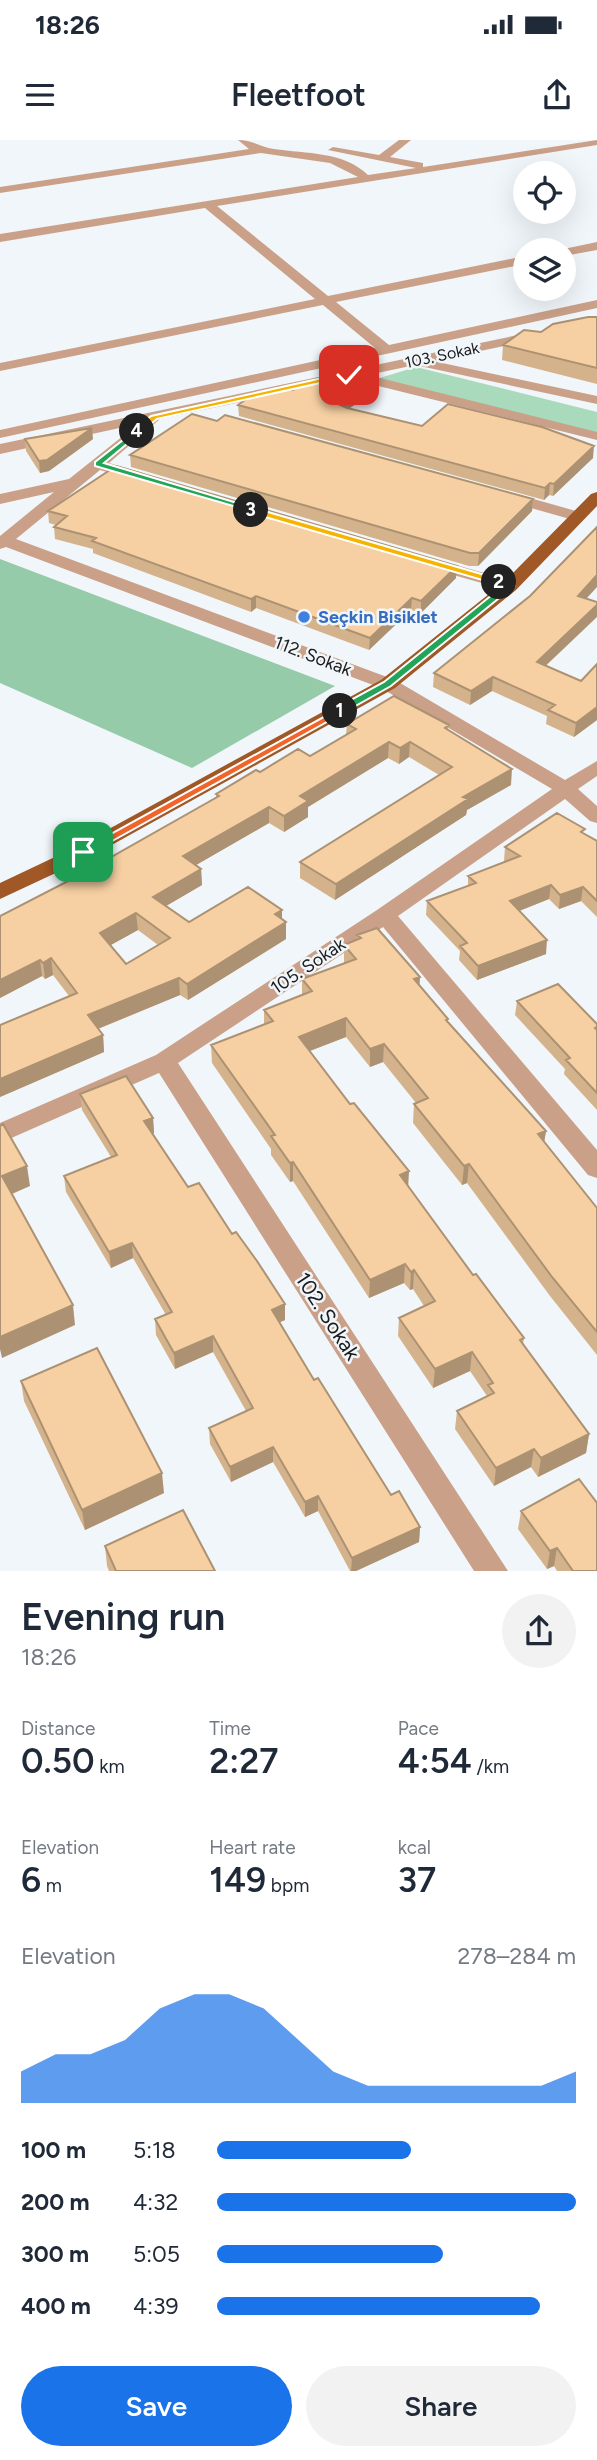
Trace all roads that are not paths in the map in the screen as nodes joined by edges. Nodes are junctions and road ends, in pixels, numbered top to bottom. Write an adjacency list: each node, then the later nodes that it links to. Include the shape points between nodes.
1 (243, 140): 4 (street)
2 (405, 140): 5 (street)
3 (597, 142): 6 (street)
4 (263, 145): 5 (street); 7 (street, via 352,166); 8 (street)
5 (382, 158): 6 (street)
6 (428, 167): 7 (street)
7 (366, 179): 9 (street)
8 (0, 190)
9 (208, 205): 10 (street); 14 (street)
10 (0, 238)
11 (597, 246): 12 (street)
12 (576, 250)
13 (513, 262): 14 (street)
14 (324, 299): 17 (street); 19 (street)
15 (597, 304): 17 (street)
16 (557, 331): 18 (street, 103. Sokak)
17 (386, 350): 25 (street)
18 (412, 361): 20 (street, 103. Sokak); 21 (street)
19 (0, 367)
20 (349, 375): 22 (street, 103. Sokak); 26 (street)
21 (597, 400)
22 (190, 410): 23 (street, 103. Sokak); 24 (street)
23 (154, 417): 27 (street, 103. Sokak); 28 (street)
24 (227, 420)
25 (0, 434)
26 (597, 436)
27 (0, 449)
28 (97, 464): 29 (street); 30 (street)
29 (160, 483)
30 (74, 484): 33 (street); 35 (street)
31 (485, 491): 34 (street)
32 (597, 497): 34 (main road)
33 (0, 499)
34 (577, 516): 37 (main road)
35 (2, 542): 38 (street, 112. Sokak)
36 (418, 559): 37 (street)
37 (510, 586): 38 (main road)
38 (388, 684): 40 (street, 112. Sokak); 42 (main road, via 83,852)
39 (597, 767): 40 (street, 105. Sokak)
40 (567, 790): 41 (street, 112. Sokak); 43 (street, 105. Sokak)
41 (597, 817)
42 (0, 892)
43 (385, 915): 44 (street, 105. Sokak); 46 (street)
44 (164, 1060): 45 (street, 105. Sokak); 47 (street, 102. Sokak)
45 (0, 1134)
46 (597, 1168)
47 (492, 1571)

